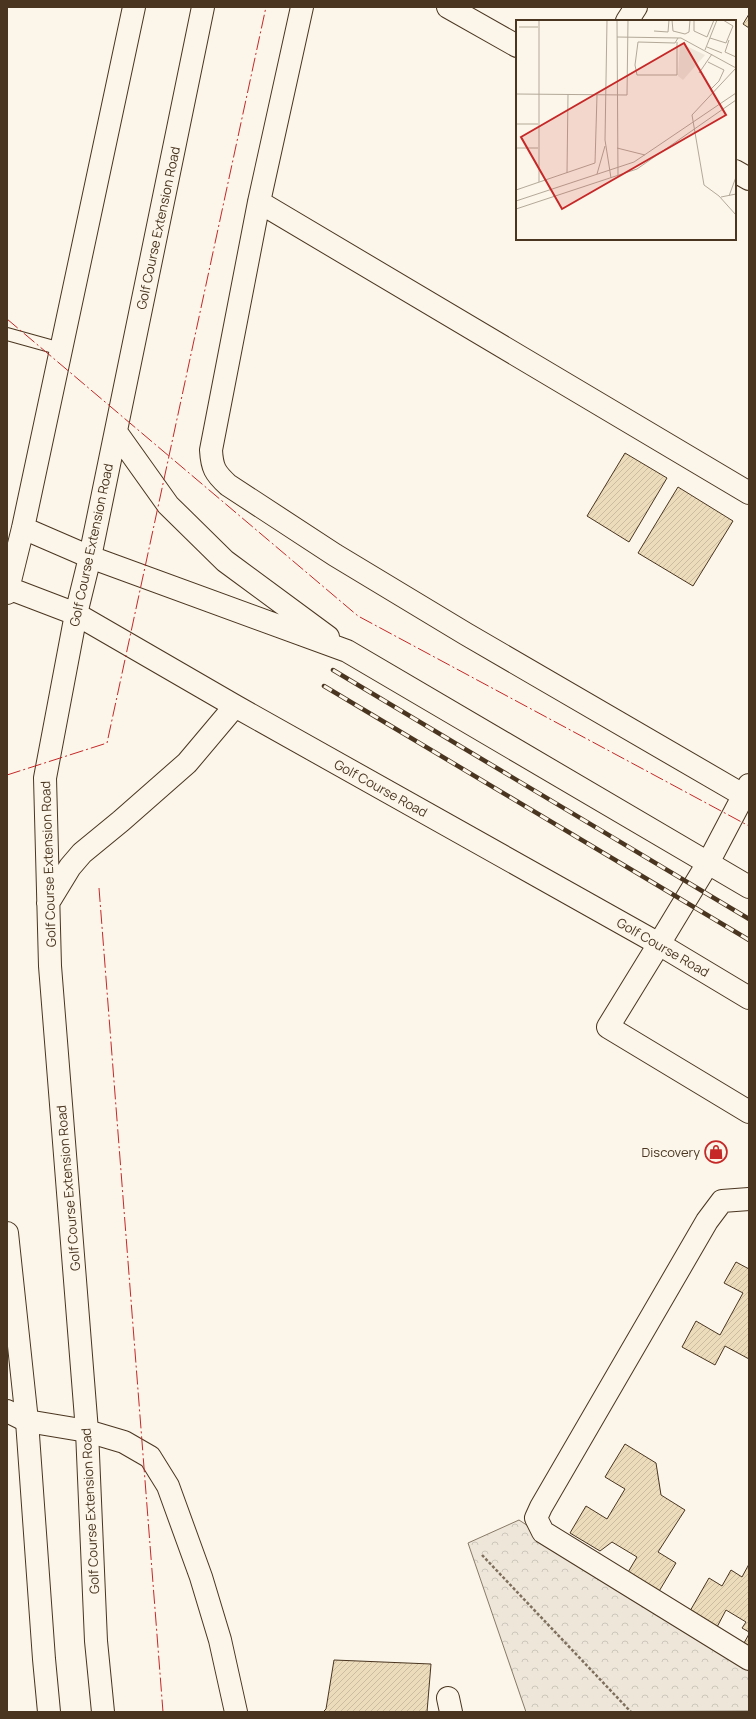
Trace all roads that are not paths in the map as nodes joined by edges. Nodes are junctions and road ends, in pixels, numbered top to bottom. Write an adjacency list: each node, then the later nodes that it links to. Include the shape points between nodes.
1 (134, 7): 12 (main road)
2 (203, 7): 13 (main road, Golf Course Extension Road)
3 (302, 7): 10 (main road)
4 (448, 7): 7 (main road)
5 (636, 7): 6 (main road)
6 (628, 20)
7 (516, 45)
8 (736, 172): 9 (main road)
9 (749, 179)
10 (260, 202): 14 (main road); 21 (main road, via 211,450 212,464 217,474 228,485 335,555 466,634)
11 (7, 334): 12 (lane)
12 (61, 349): 15 (main road)
13 (116, 432): 16 (main road, Golf Course Extension Road); 19 (main road, via 168,505 220,556)
14 (749, 493)
15 (23, 528): 16 (main road); 17 (main road)
16 (90, 557): 18 (main road, Golf Course Extension Road); 19 (main road)
17 (7, 590): 18 (main road, Golf Course Road)
18 (76, 614): 20 (main road, Golf Course Road); 24 (main road, Golf Course Extension Road, via 45,778)
19 (348, 651): 22 (main road)
20 (235, 706): 24 (main road, via 186,763 82,853 70,867); 25 (main road, Golf Course Road)
21 (746, 790): 22 (main road)
22 (708, 863): 23 (main road); 25 (main road)
23 (749, 887)
24 (48, 903): 32 (main road, Golf Course Extension Road)
25 (659, 944): 26 (main road, Golf Course Road); 27 (main road, via 608,1027)
26 (749, 998)
27 (749, 1112)
28 (749, 1199): 33 (main road, via 722,1201 707,1221 536,1518 543,1532)
29 (7, 1233): 31 (main road)
30 (7, 1411): 31 (main road)
31 (28, 1421): 32 (main road); 34 (main road)
32 (87, 1431): 35 (main road, Golf Course Extension Road, via 96,1641); 36 (main road, via 124,1442 150,1458 168,1486 201,1577 220,1640)
33 (749, 1659)
34 (49, 1712)
35 (103, 1712)
36 (236, 1712)

